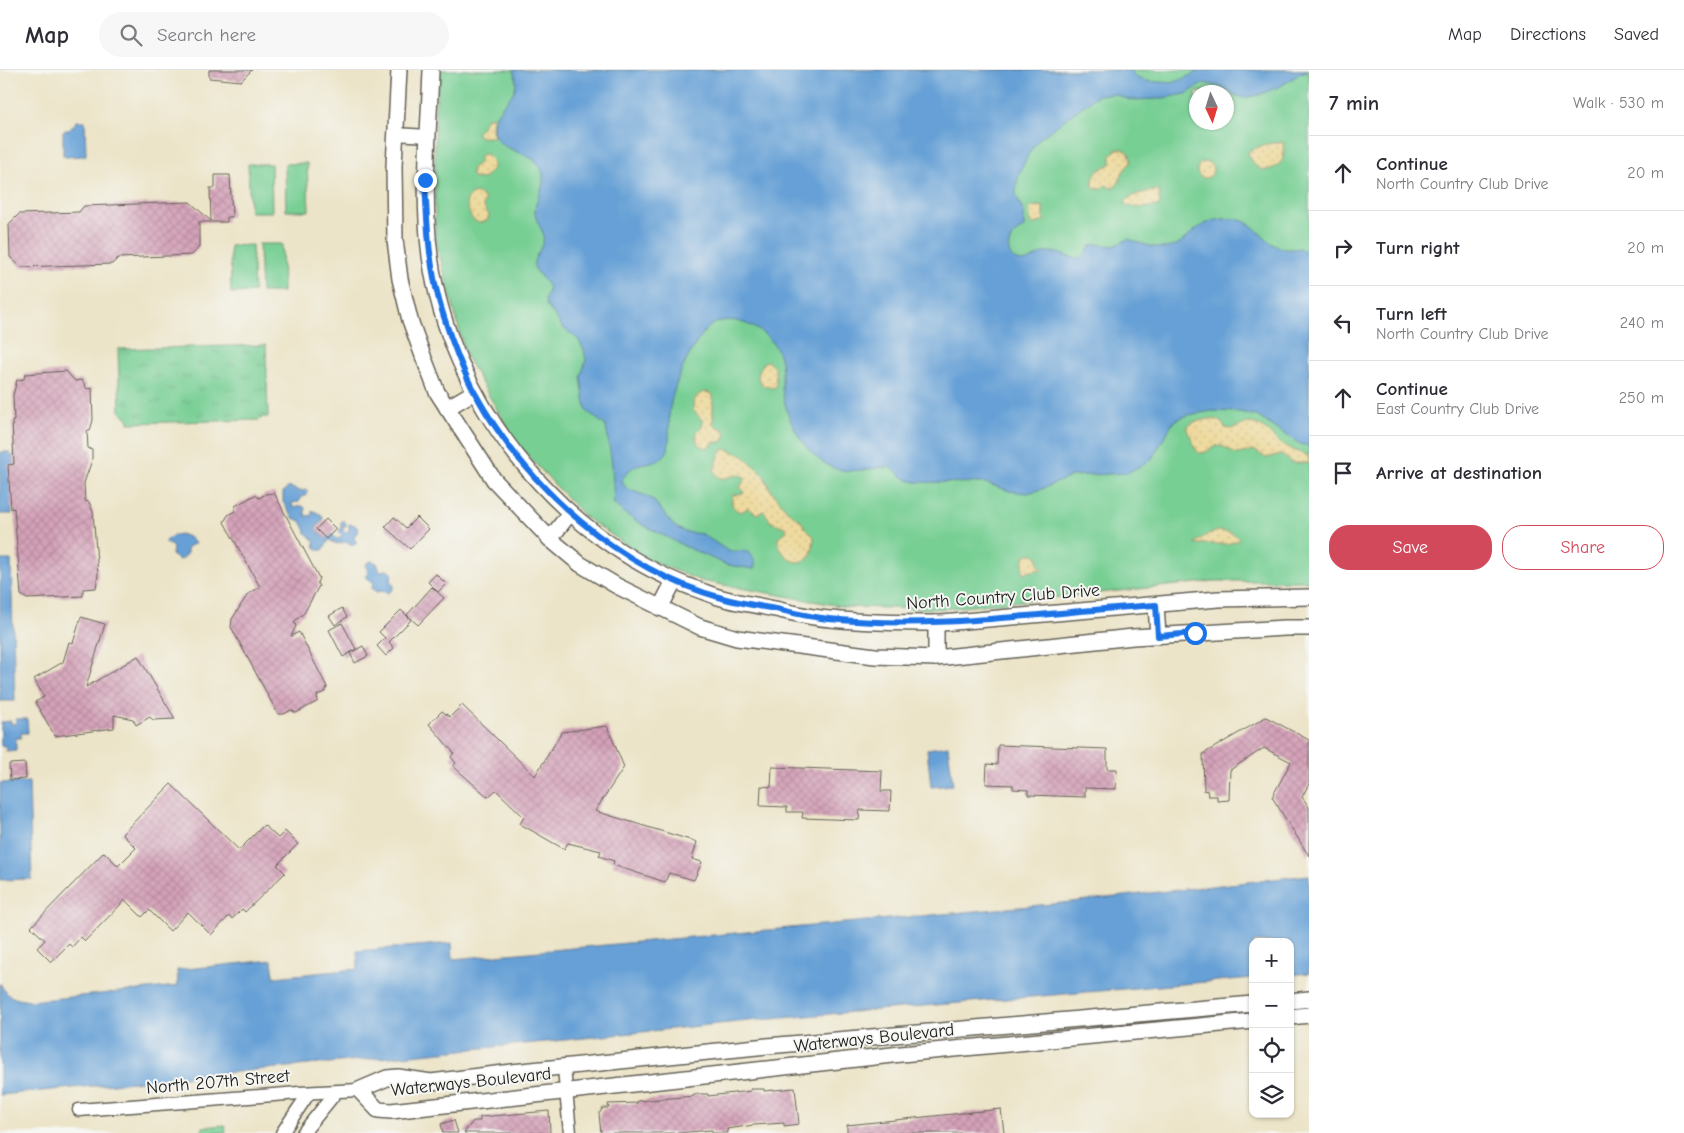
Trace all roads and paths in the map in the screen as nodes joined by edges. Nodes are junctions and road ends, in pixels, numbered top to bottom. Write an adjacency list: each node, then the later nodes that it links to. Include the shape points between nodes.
1 (399, 70): 3 (street)
2 (431, 70): 4 (street, North Country Club Drive)
3 (396, 134): 4 (street); 6 (street, via 395,240 400,279 410,320 437,392)
4 (428, 136): 5 (street, North Country Club Drive, via 425,180 430,257 443,316)
5 (474, 392): 6 (street); 7 (street, North Country Club Drive, via 531,472)
6 (447, 408): 8 (street, via 494,480)
7 (570, 513): 8 (street); 9 (street, North Country Club Drive, via 613,546)
8 (550, 539): 12 (street, via 580,564)
9 (674, 580): 12 (street); 13 (street, North Country Club Drive, via 721,598 818,618)
10 (1309, 597): 11 (street, North Country Club Drive, via 1218,599)
11 (1156, 605): 13 (street, North Country Club Drive); 15 (street)
12 (657, 606): 16 (street, via 700,628 737,638 875,656)
13 (936, 623): 16 (street)
14 (1309, 628): 15 (street)
15 (1158, 636): 16 (street)
16 (936, 658)
17 (1309, 999): 18 (street)
18 (1294, 1001)
19 (1249, 1004): 23 (street, Waterways Boulevard, via 767,1046)
20 (1309, 1015): 21 (street)
21 (1294, 1017)
22 (1249, 1021): 25 (street, Waterways Boulevard)
23 (564, 1068): 24 (street, Waterways Boulevard, via 431,1082 387,1078); 25 (street)
24 (360, 1090): 25 (street, Waterways Boulevard, via 378,1110 392,1111); 26 (street, North 207th Street)
25 (567, 1090): 31 (street)
26 (336, 1092): 27 (street, North 207th Street); 30 (street)
27 (309, 1093): 28 (street, North 207th Street); 29 (street)
28 (79, 1110)
29 (282, 1133)
30 (303, 1133)
31 (570, 1133)

